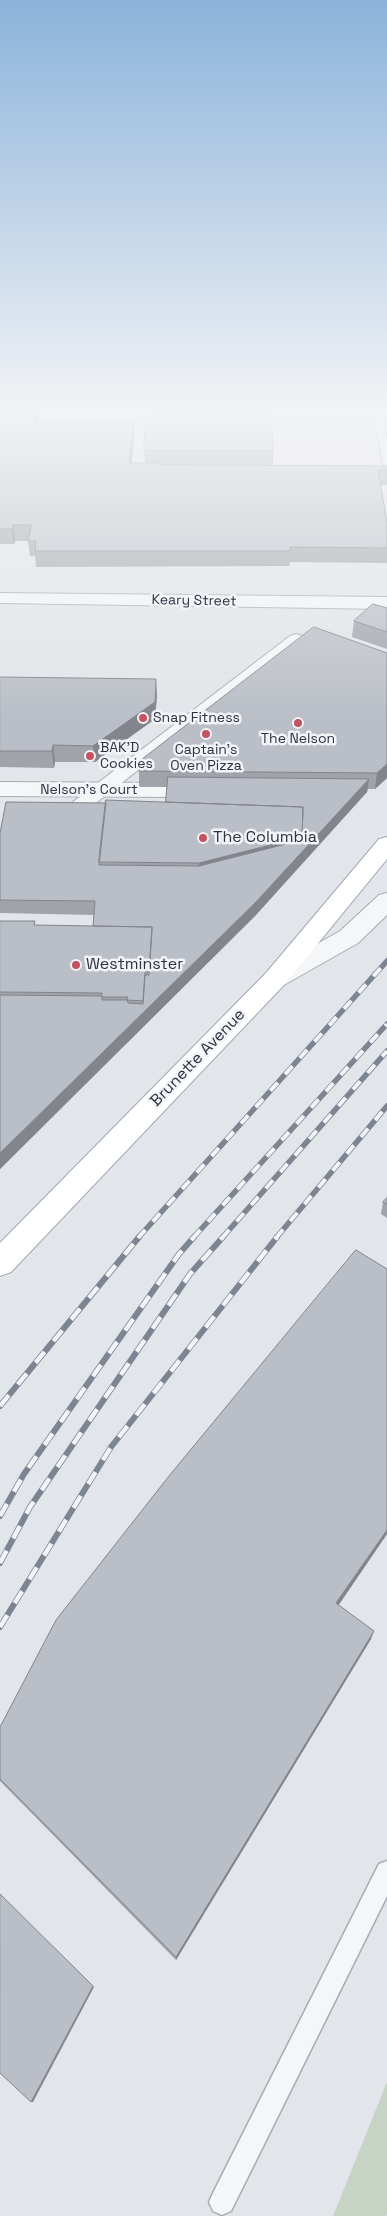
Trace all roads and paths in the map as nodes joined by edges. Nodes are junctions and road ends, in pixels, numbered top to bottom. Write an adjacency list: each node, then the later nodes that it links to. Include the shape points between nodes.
1 (0, 598): 2 (street, Keary Street)
2 (387, 603)
3 (296, 639): 5 (street)
4 (0, 789): 5 (street, Nelson's Court)
5 (101, 790): 6 (street, Nelson's Court); 7 (street)
6 (178, 790)
7 (80, 806)
8 (387, 844): 10 (main road, Brunette Avenue)
9 (387, 901): 10 (street, via 349,937)
10 (275, 979): 11 (main road, Brunette Avenue)
11 (0, 1263)
12 (387, 1872): 13 (lane)
13 (222, 2202)

